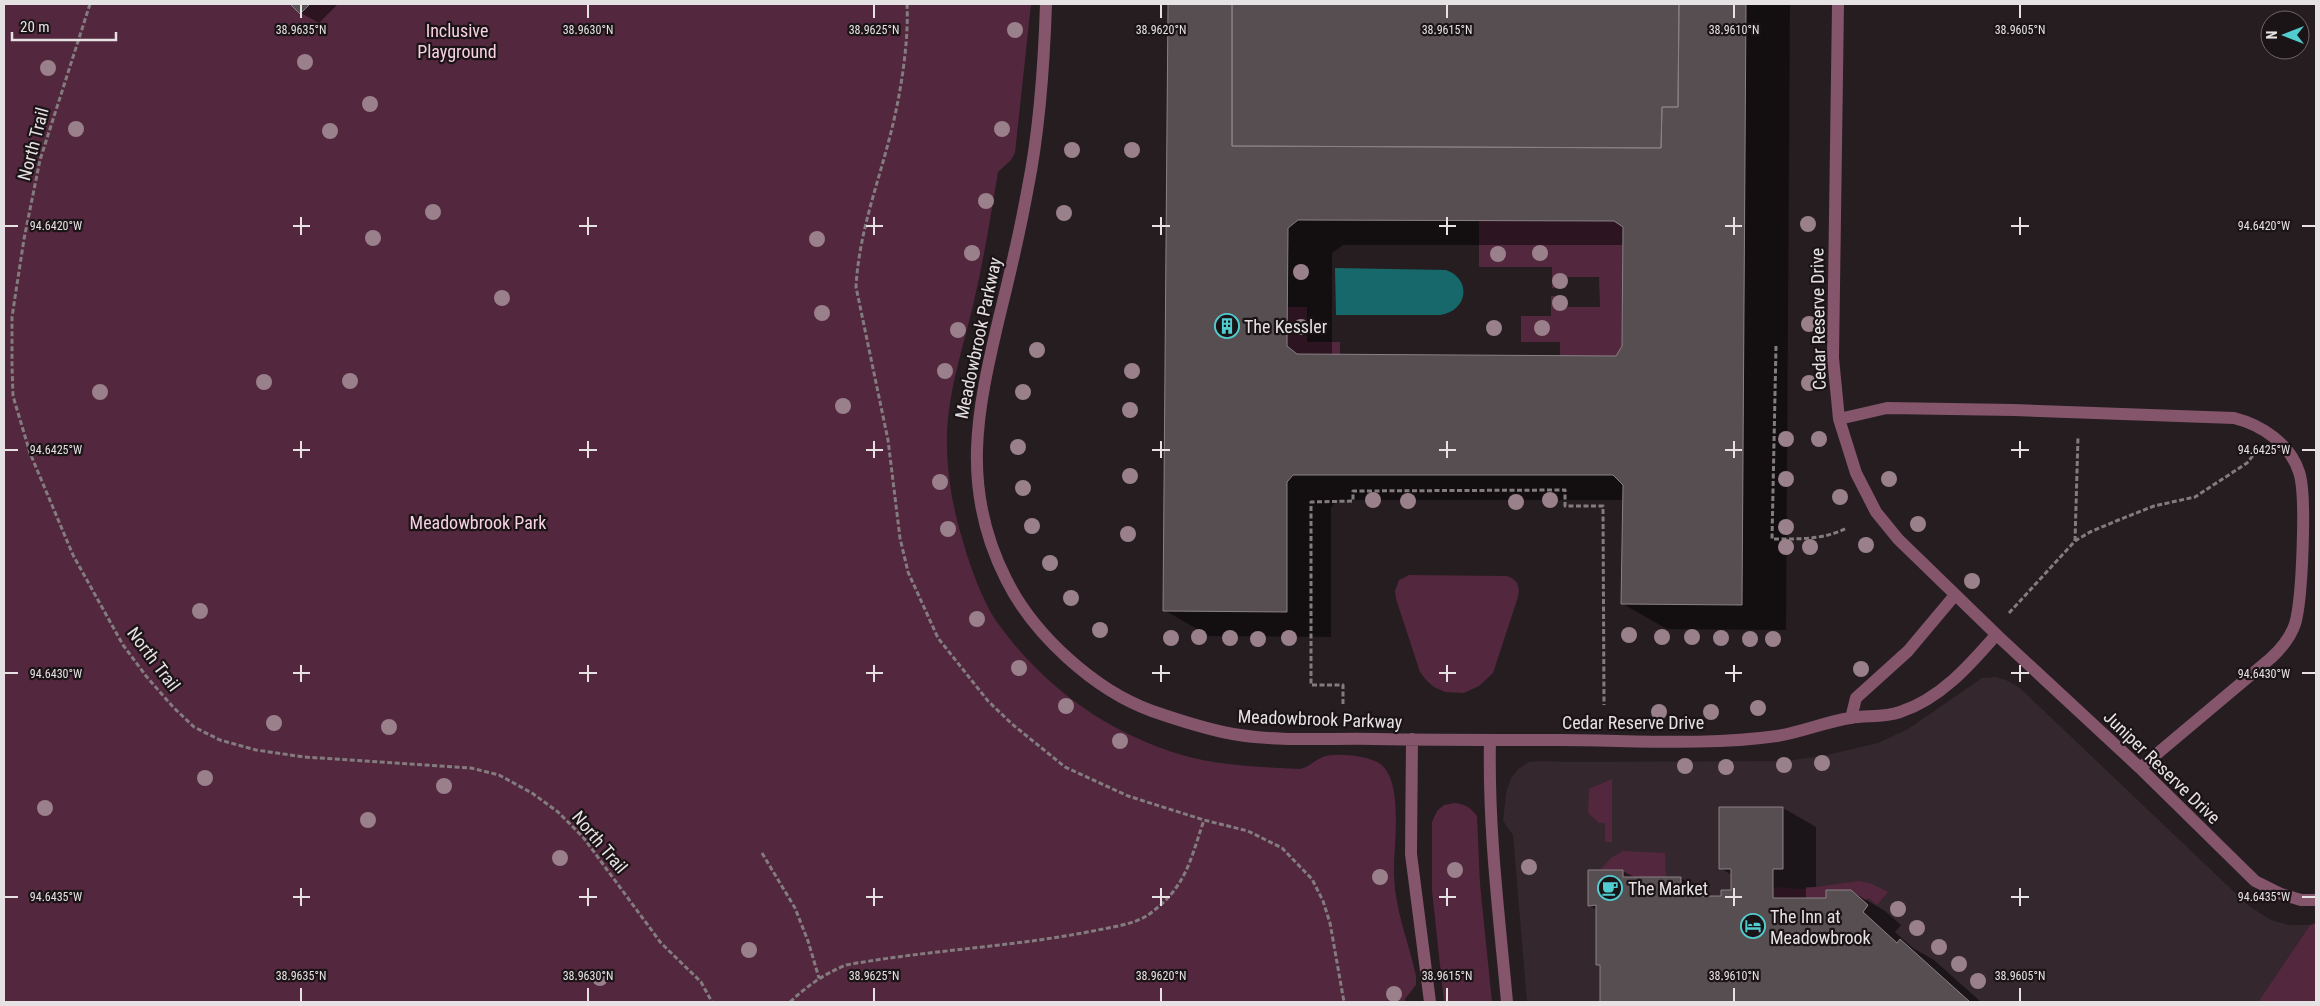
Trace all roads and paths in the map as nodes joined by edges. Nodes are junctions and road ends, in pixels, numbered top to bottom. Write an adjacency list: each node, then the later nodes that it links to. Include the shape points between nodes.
1 (90, 4): 23 (path, North Trail, via 40,160 12,317 12,380 20,424 73,555 123,645 173,707 194,726 220,740 256,750 304,757 471,768 499,775 532,793 558,812 583,837 661,944 701,982)
2 (1046, 4): 16 (street, Meadowbrook Parkway, via 1040,97 1029,184 982,390 977,430 976,466 986,527 1007,583 1055,646 1080,668 1147,709 1234,734 1275,738)
3 (1838, 4): 5 (street, Cedar Reserve Drive, via 1833,358)
4 (1776, 346): 8 (path, via 1772,539 1804,539 1836,534)
5 (1839, 419): 10 (street, Cedar Reserve Drive, via 1856,473 1876,512 1898,539); 18 (street, via 1887,408 2234,418 2258,426 2285,449 2299,472 2303,503 2299,608 2289,638 2271,658)
6 (2078, 434): 9 (path)
7 (2257, 450): 9 (path, via 2247,463 2195,497 2154,506 2121,518)
8 (1847, 528)
9 (2075, 541): 11 (path)
10 (1956, 595): 12 (street, Cedar Reserve Drive); 15 (street, via 1908,651 1856,698)
11 (2005, 617)
12 (1996, 635): 15 (street, Cedar Reserve Drive, via 1965,671 1928,699 1900,712 1874,718); 18 (street, Juniper Reserve Drive)
13 (1343, 704): 14 (path, via 1343,685 1312,685 1311,502 1353,501 1353,491 1565,490 1565,506 1603,506)
14 (1604, 706)
15 (1851, 718): 17 (street, Cedar Reserve Drive, via 1776,736 1748,738)
16 (1412, 740): 17 (street, Cedar Reserve Drive); 25 (street, Meadowbrook Parkway, via 1411,854)
17 (1490, 740): 26 (street, via 1488,793)
18 (2140, 768): 21 (street, Juniper Reserve Drive, via 2255,881 2288,896)
19 (1204, 820): 22 (path, via 1184,878 1146,916 1125,924 1070,935 846,965)
20 (762, 853): 22 (path, via 795,908)
21 (2316, 900)
22 (819, 978): 24 (path)
23 (712, 1002)
24 (790, 1002)
25 (1430, 1002)
26 (1507, 1002)

